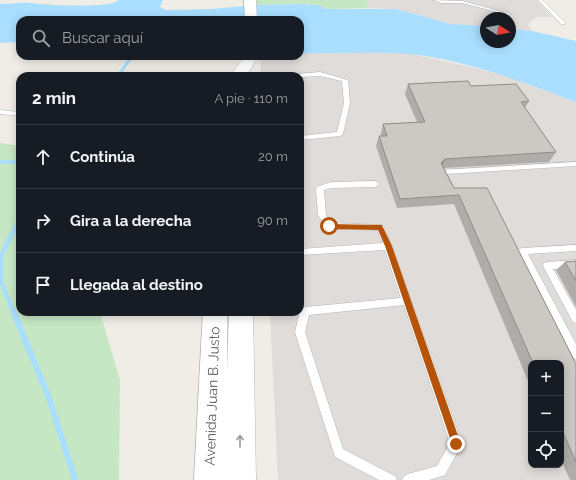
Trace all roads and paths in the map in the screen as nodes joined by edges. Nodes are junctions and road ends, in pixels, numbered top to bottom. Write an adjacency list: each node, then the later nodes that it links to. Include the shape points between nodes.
1 (246, 0): 6 (main road)
2 (250, 0): 7 (main road)
3 (435, 0): 5 (lane)
4 (540, 0): 8 (lane)
5 (501, 12)
6 (247, 16)
7 (251, 16)
8 (563, 23)
9 (250, 60): 11 (main road)
10 (251, 60): 12 (main road)
11 (241, 72)
12 (249, 72)
13 (304, 75): 16 (lane, via 320,74 345,80 347,103 340,134)
14 (0, 112): 15 (lane)
15 (16, 114)
16 (304, 138)
17 (576, 164): 18 (lane, via 441,172)
18 (447, 183)
19 (375, 184): 20 (lane, via 331,185 320,189 322,215 329,226 380,227)
20 (388, 246): 23 (lane); 26 (lane)
21 (576, 248): 32 (lane, via 522,251)
22 (513, 250): 25 (lane)
23 (304, 252)
24 (576, 264): 31 (lane, via 547,266)
25 (523, 271)
26 (407, 301): 27 (lane, via 305,311); 36 (lane, via 456,444 441,471)
27 (304, 315)
28 (215, 316): 33 (main road, Avenida Juan B. Justo)
29 (241, 316): 34 (main road, Avenida Juan B. Justo, one-way to 29)
30 (304, 316): 35 (lane, via 300,332 339,452)
31 (576, 319)
32 (576, 354)
33 (210, 480)
34 (240, 480)
35 (391, 480)
36 (408, 480)

